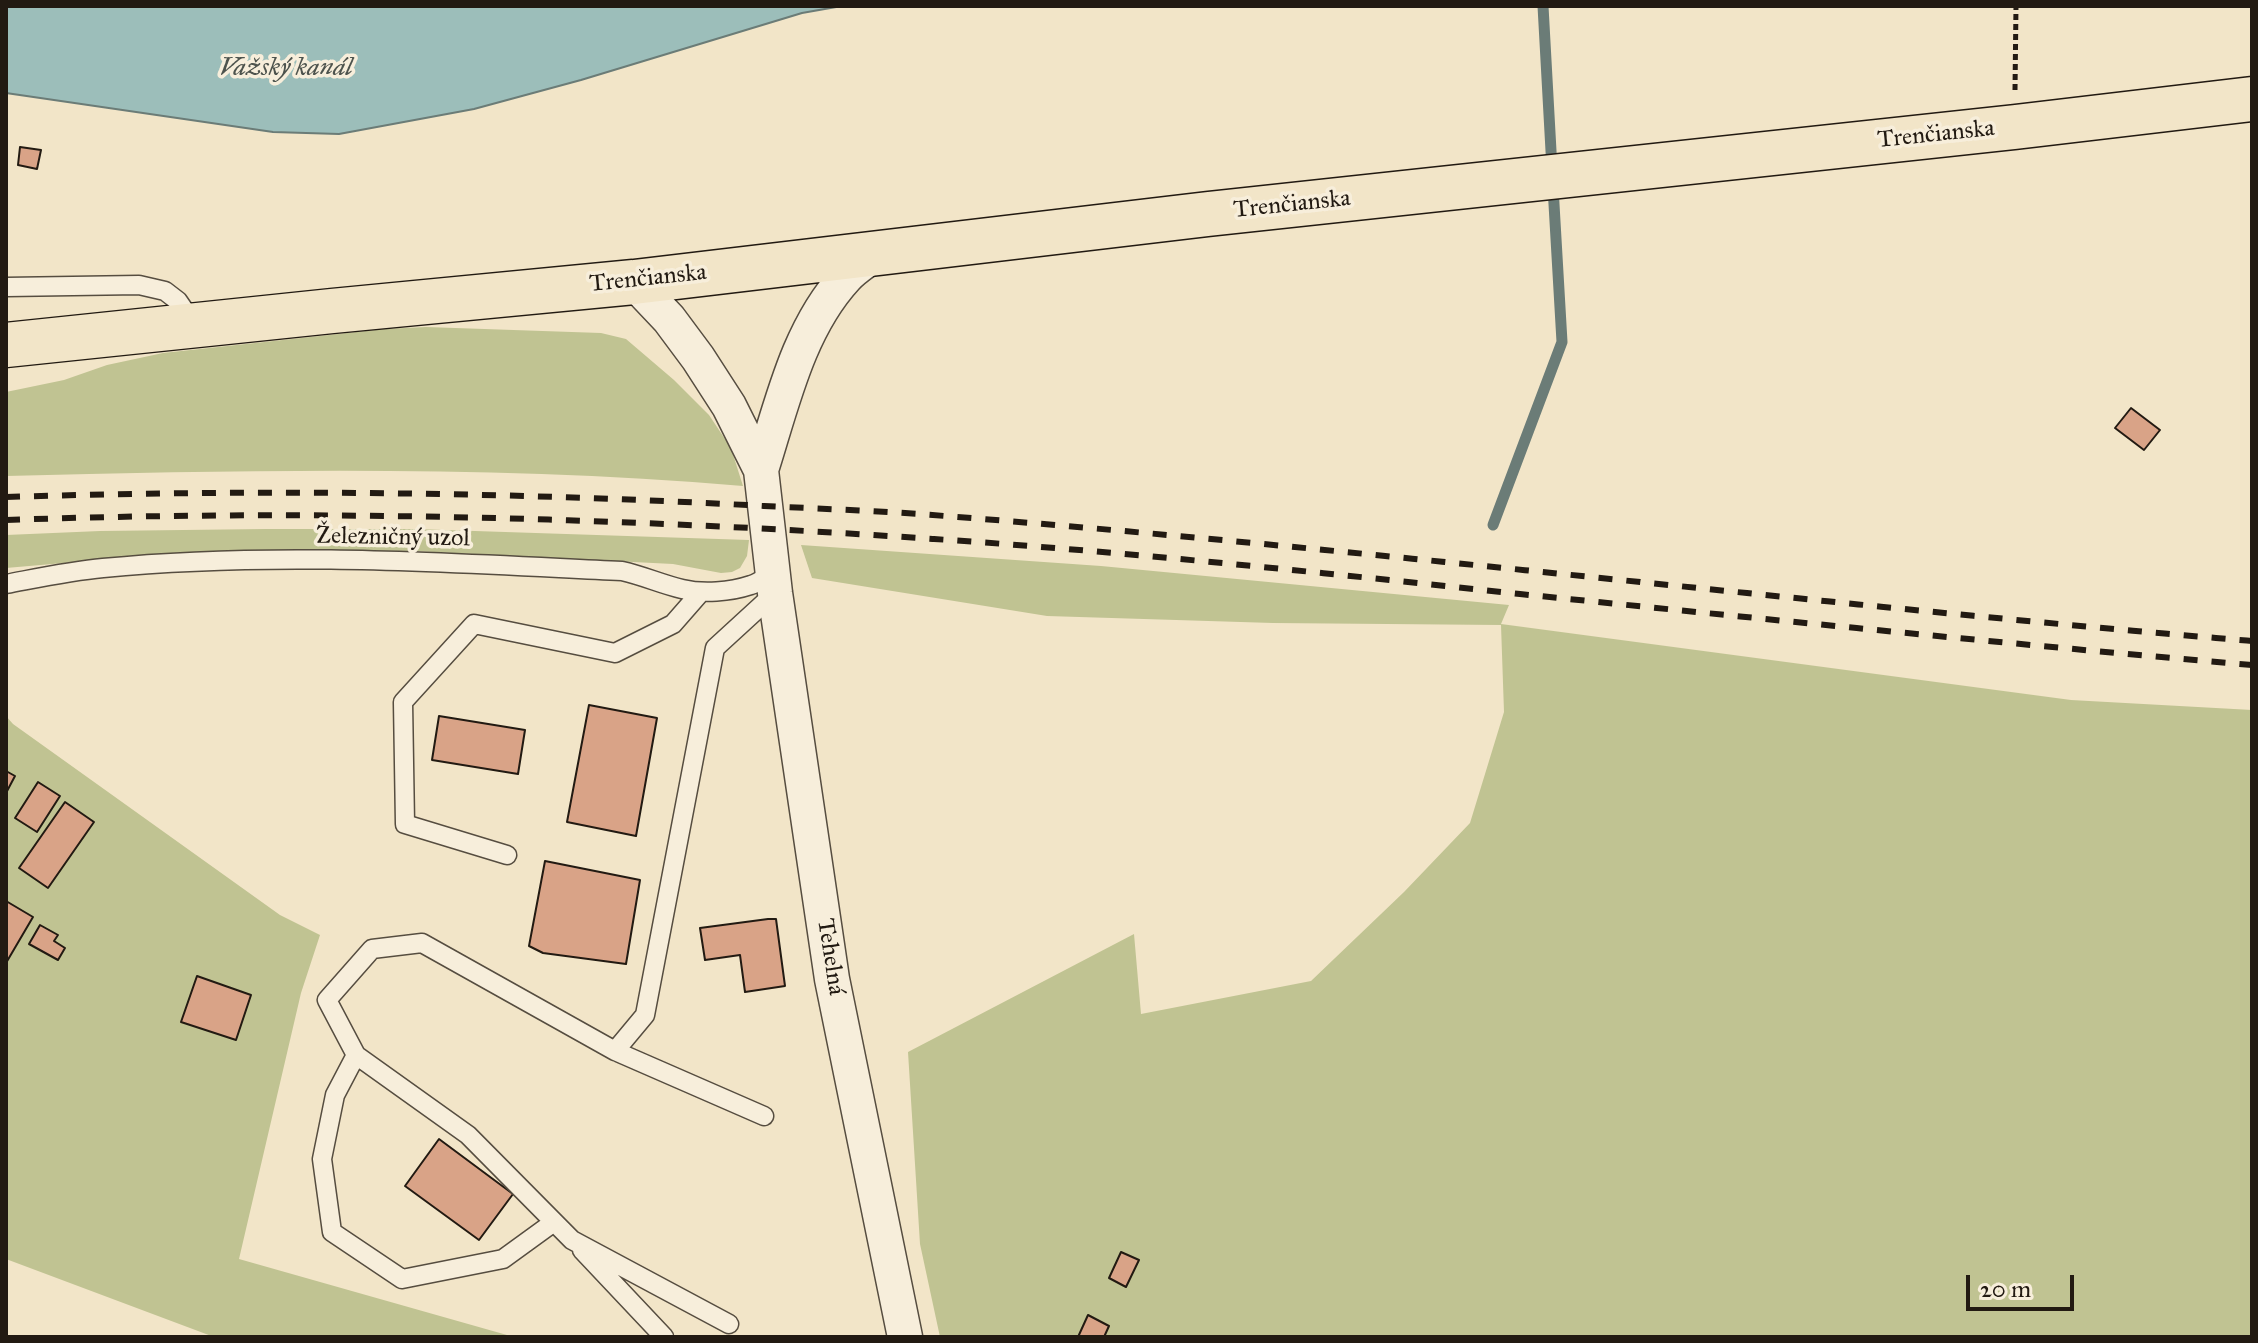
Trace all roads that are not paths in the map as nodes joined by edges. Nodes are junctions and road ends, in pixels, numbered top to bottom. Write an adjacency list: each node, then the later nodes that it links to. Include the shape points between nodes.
1 (2252, 99): 2 (main road, Trenčianska)
2 (876, 253): 3 (main road, Trenčianska); 7 (street, via 848,275 821,308 802,346)
3 (634, 282): 5 (main road, Trenčianska); 7 (street, via 698,358)
4 (6, 287): 5 (lane, via 139,285 165,291 178,301)
5 (188, 326): 6 (main road, Trenčianska)
6 (6, 345)
7 (761, 470): 8 (street, Tehelná)
8 (774, 583): 10 (lane, Železničný uzol); 12 (lane, via 715,648 645,1015); 19 (street, Tehelná, via 832,979)
9 (6, 584): 10 (lane, Železničný uzol, via 154,564 394,561 622,571)
10 (701, 592): 11 (lane, via 673,624 615,653 474,624 403,702 405,824)
11 (507, 855)
12 (615, 1051): 13 (lane, via 422,943 372,949 327,1000); 14 (lane)
13 (356, 1055): 15 (lane, via 468,1135); 15 (lane, via 335,1095 322,1159 332,1232 402,1279 503,1259)
14 (764, 1116)
15 (554, 1222): 16 (lane)
16 (572, 1240): 17 (lane); 18 (lane)
17 (729, 1324)
18 (664, 1337)
19 (905, 1337)

